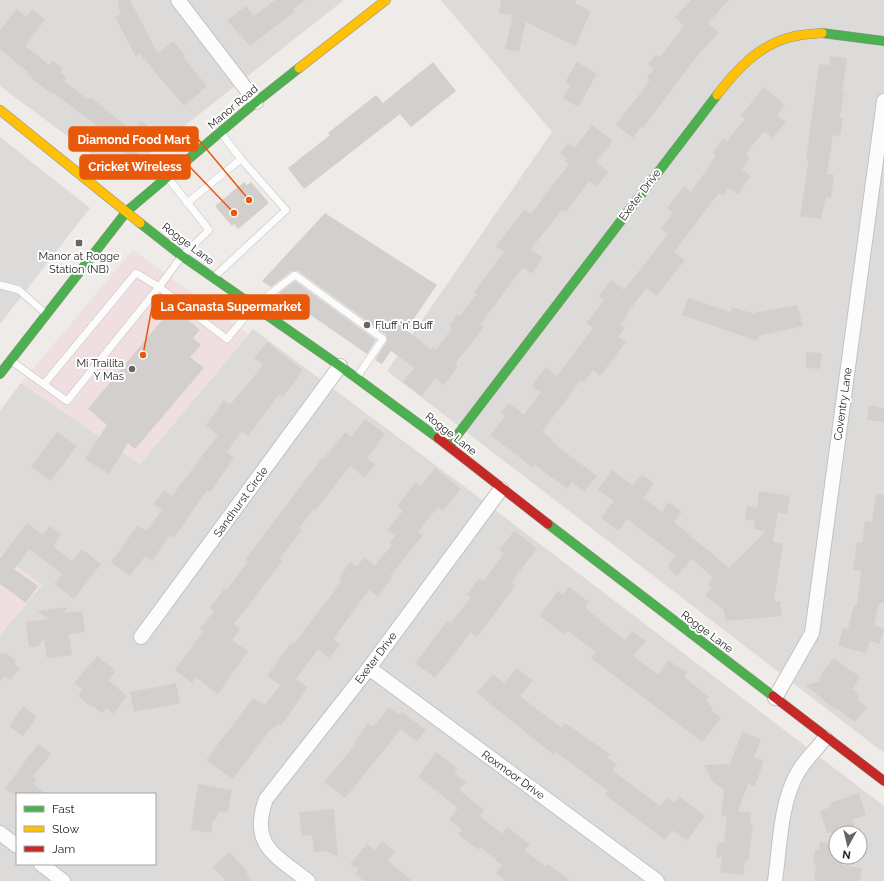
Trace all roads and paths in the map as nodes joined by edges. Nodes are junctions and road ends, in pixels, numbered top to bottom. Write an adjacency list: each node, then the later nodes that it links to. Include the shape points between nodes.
1 (178, 0): 5 (street)
2 (386, 0): 5 (street, Manor Road)
3 (884, 41): 23 (street, Exeter Drive, via 827,32 791,37 759,50 732,74)
4 (884, 101): 27 (street, Coventry Lane, via 812,633)
5 (256, 102): 7 (street, Manor Road)
6 (0, 110): 11 (street, Rogge Lane)
7 (220, 133): 8 (lane); 9 (street, Manor Road)
8 (241, 159): 10 (lane); 13 (lane, via 286,210)
9 (167, 177): 10 (lane); 11 (street, Manor Road)
10 (187, 203): 12 (lane, via 209,230)
11 (127, 211): 12 (street, Rogge Lane); 17 (street, Manor Road)
12 (182, 256): 13 (street, Rogge Lane); 15 (lane)
13 (213, 278): 16 (street, Rogge Lane)
14 (0, 285): 17 (lane, via 19,290)
15 (159, 287): 16 (lane, via 227,339); 22 (lane, via 136,273); 22 (lane, via 68,401)
16 (254, 306): 19 (street, Rogge Lane); 21 (lane, via 295,275 383,338)
17 (45, 314): 18 (street, Manor Road)
18 (10, 360): 20 (street, Manor Road); 22 (lane)
19 (340, 366): 21 (street, Rogge Lane); 25 (street, Sandhurst Circle)
20 (0, 374)
21 (356, 378): 23 (street, Rogge Lane)
22 (44, 384)
23 (449, 446): 24 (street, Rogge Lane)
24 (501, 490): 26 (street, Exeter Drive); 27 (street, Rogge Lane)
25 (141, 637)
26 (369, 668): 34 (street, Exeter Drive, via 266,799 260,814 264,842 272,854); 35 (street, Roxmoor Drive)
27 (775, 698): 28 (street, Rogge Lane)
28 (825, 738): 29 (street, Rogge Lane); 36 (street, via 798,772 789,796)
29 (884, 781)
30 (0, 833): 31 (street)
31 (16, 845)
32 (42, 865): 33 (street)
33 (63, 881)
34 (308, 881)
35 (657, 881)
36 (775, 881)

